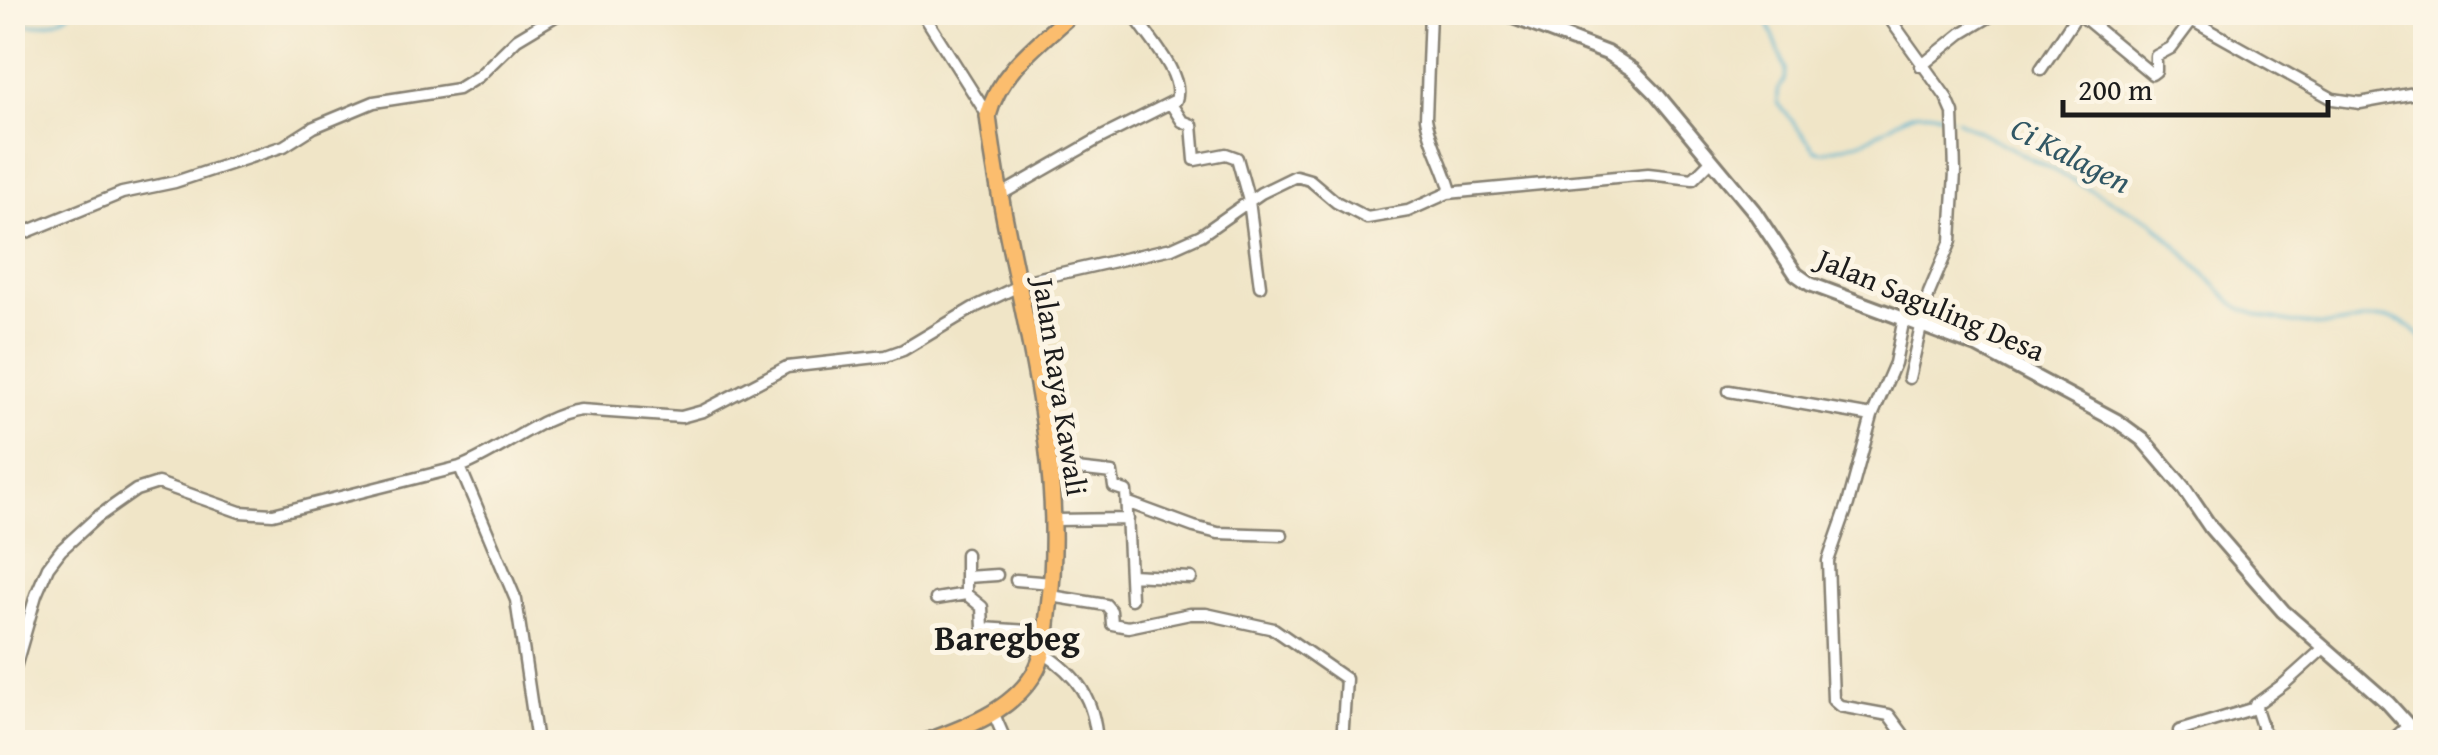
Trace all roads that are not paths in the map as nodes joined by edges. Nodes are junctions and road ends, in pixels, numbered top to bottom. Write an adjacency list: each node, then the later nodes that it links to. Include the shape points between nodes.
1 (562, 12): 21 (street, via 517,38 458,90 374,102 278,148 122,193)
2 (922, 12): 16 (street)
3 (1073, 12): 16 (highway, via 1002,79)
4 (1132, 12): 15 (street, via 1174,76 1178,95)
5 (1430, 12): 18 (street, via 1426,118)
6 (1500, 12): 17 (street, Jalan Saguling Desa, via 1633,70)
7 (1886, 12): 12 (street)
8 (1996, 12): 12 (street)
9 (2177, 12): 11 (street)
10 (2078, 13): 11 (street, via 2152,74 2156,56); 13 (street)
11 (2192, 20): 14 (street, via 2333,98 2360,103)
12 (1921, 66): 25 (street, via 1946,96 1955,172 1952,240)
13 (2042, 68)
14 (2426, 91)
15 (1170, 104): 19 (street); 20 (street, via 1192,125 1195,160 1237,158)
16 (988, 116): 19 (highway, Jalan Raya Kawali)
17 (1711, 161): 18 (street, via 1691,180 1648,174); 24 (street, Jalan Saguling Desa, via 1796,274)
18 (1448, 193): 20 (street, via 1408,211 1366,218 1300,176)
19 (1000, 196): 22 (highway, Jalan Raya Kawali)
20 (1249, 201): 22 (street, via 1172,248); 23 (street)
21 (12, 238)
22 (1016, 286): 29 (highway, Jalan Raya Kawali); 30 (street, via 886,356 787,368 681,417 566,412)
23 (1260, 286)
24 (1904, 318): 25 (street, Jalan Saguling Desa); 28 (street, via 1895,363)
25 (1920, 325): 26 (street); 46 (street, Jalan Saguling Desa, via 1977,346 2143,440 2248,572)
26 (1909, 378)
27 (1729, 392): 28 (street)
28 (1872, 416): 59 (street, via 1828,561 1833,700 1889,715)
29 (1050, 466): 31 (street, via 1112,472); 33 (highway, Jalan Raya Kawali)
30 (460, 467): 48 (street, via 272,514 240,512 158,483 136,490 96,518 48,567); 54 (street, via 516,600)
31 (1129, 503): 32 (street); 34 (street, via 1194,528)
32 (1128, 519): 33 (street); 36 (street)
33 (1054, 520): 41 (highway, Jalan Raya Kawali)
34 (1282, 535)
35 (966, 554): 38 (street)
36 (1130, 575): 39 (street); 44 (street)
37 (997, 576): 38 (street)
38 (966, 577): 42 (street)
39 (1191, 578)
40 (1016, 580): 41 (street)
41 (1051, 590): 45 (highway, Jalan Raya Kawali); 58 (street, via 1106,605 1112,624 1123,628 1190,614 1274,629 1346,679)
42 (966, 594): 43 (street); 45 (street, via 982,607 983,628)
43 (936, 599)
44 (1130, 599)
45 (1046, 632): 47 (highway, Jalan Raya Kawali)
46 (2325, 647): 49 (street); 51 (street, Jalan Saguling Desa)
47 (1042, 652): 50 (highway, Jalan Raya Kawali, via 1016,696); 57 (street, via 1079,681)
48 (12, 678)
49 (2255, 708): 52 (street); 60 (street)
50 (993, 712): 53 (highway, Jalan Raya Kawali); 56 (street)
51 (2409, 724): 61 (street); 62 (street, Jalan Saguling Desa)
52 (2179, 731)
53 (954, 738): 55 (highway, Jalan Raya Kawali)
54 (538, 742)
55 (926, 742)
56 (1006, 742)
57 (1097, 742)
58 (1342, 742)
59 (1902, 742)
60 (2267, 742)
61 (2390, 742)
62 (2423, 742)

